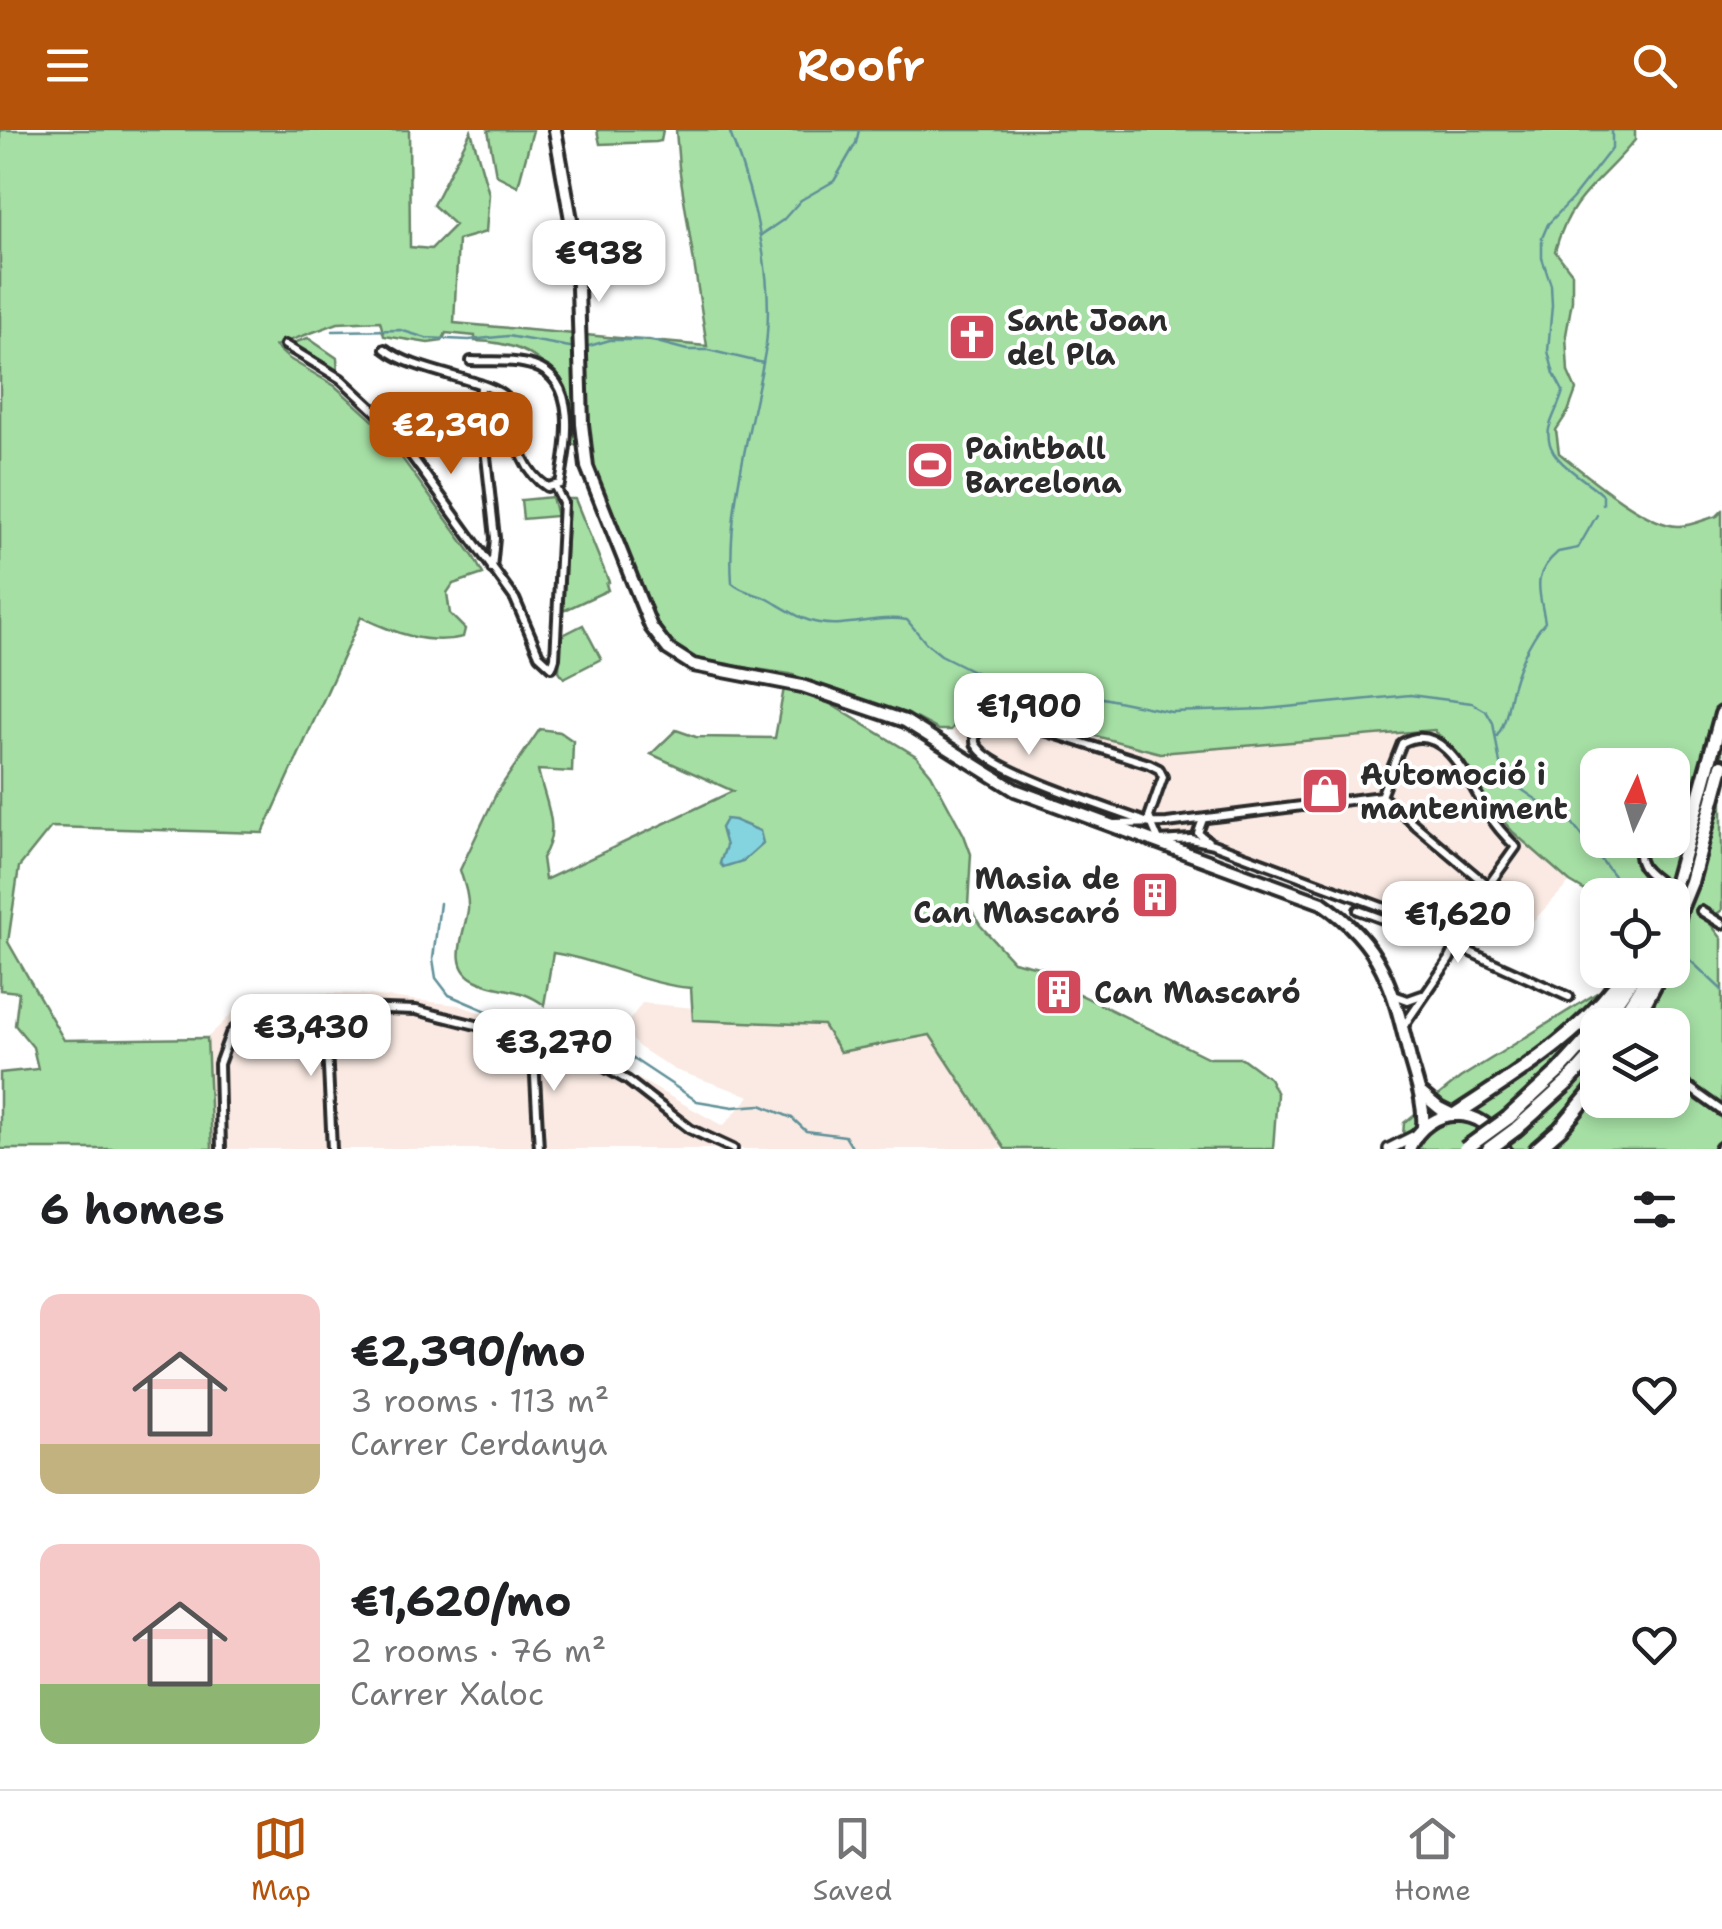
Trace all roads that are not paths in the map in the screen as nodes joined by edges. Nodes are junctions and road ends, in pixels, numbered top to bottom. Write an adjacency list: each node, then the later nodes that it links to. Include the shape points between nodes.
1 (555, 130): 7 (main road, via 577,254)
2 (285, 345): 10 (street, via 342,380 387,422)
3 (385, 348): 5 (street, via 399,360)
4 (472, 361): 6 (street, via 530,364 548,374 564,402)
5 (481, 386): 9 (street, via 507,400 526,464 544,486); 10 (street)
6 (568, 450): 7 (street); 8 (street)
7 (584, 451): 8 (street); 15 (main road, via 644,612 678,658 802,686 905,721 1006,786)
8 (566, 466): 9 (street)
9 (555, 488): 10 (street, via 562,522 552,667)
10 (492, 570)
11 (1722, 714): 21 (highway)
12 (1722, 766): 22 (highway)
13 (1381, 796): 14 (street); 23 (street); 23 (street, via 1402,743 1417,736 1442,744 1516,847)
14 (1203, 818): 16 (street); 18 (street, via 1198,833)
15 (1108, 824): 16 (street); 17 (main road)
16 (1150, 824): 16 (street, via 1018,773 982,753 975,736 984,728 1029,726 1159,769 1163,778); 17 (street)
17 (1158, 841): 18 (street); 32 (main road, via 1322,902 1370,946)
18 (1214, 844): 27 (street)
19 (1638, 858): 20 (street)
20 (1658, 878)
21 (1676, 878)
22 (1678, 878)
23 (1488, 886): 27 (street)
24 (1358, 910): 28 (street)
25 (1701, 911): 26 (street)
26 (1722, 924)
27 (1460, 936): 28 (street)
28 (1456, 946): 31 (street); 33 (street)
29 (1625, 988): 44 (highway, via 1566,1038)
30 (1630, 988): 35 (highway)
31 (1427, 992): 32 (street, via 1408,1000); 36 (street)
32 (1394, 995): 36 (main road)
33 (1569, 998)
34 (325, 1006): 37 (street, via 416,1010); 47 (street, via 264,1010 230,1034 219,1064); 48 (street)
35 (1614, 1008)
36 (1403, 1028): 41 (main road)
37 (533, 1040): 49 (street); 50 (street, via 610,1068 690,1129)
38 (1580, 1048): 45 (highway)
39 (1580, 1069): 45 (highway)
40 (1690, 1088): 43 (street)
41 (1420, 1091): 44 (main road); 46 (main road)
42 (1580, 1105): 56 (highway)
43 (1722, 1111)
44 (1454, 1114): 46 (main road); 55 (main road, via 1484,1122)
45 (1512, 1123): 53 (highway, bridge); 54 (highway, bridge)
46 (1419, 1132): 51 (street); 52 (main road)
47 (221, 1149)
48 (332, 1149)
49 (539, 1149)
50 (732, 1149)
51 (1389, 1149)
52 (1409, 1149)
53 (1465, 1149)
54 (1489, 1149)
55 (1504, 1149)
56 (1538, 1149)

